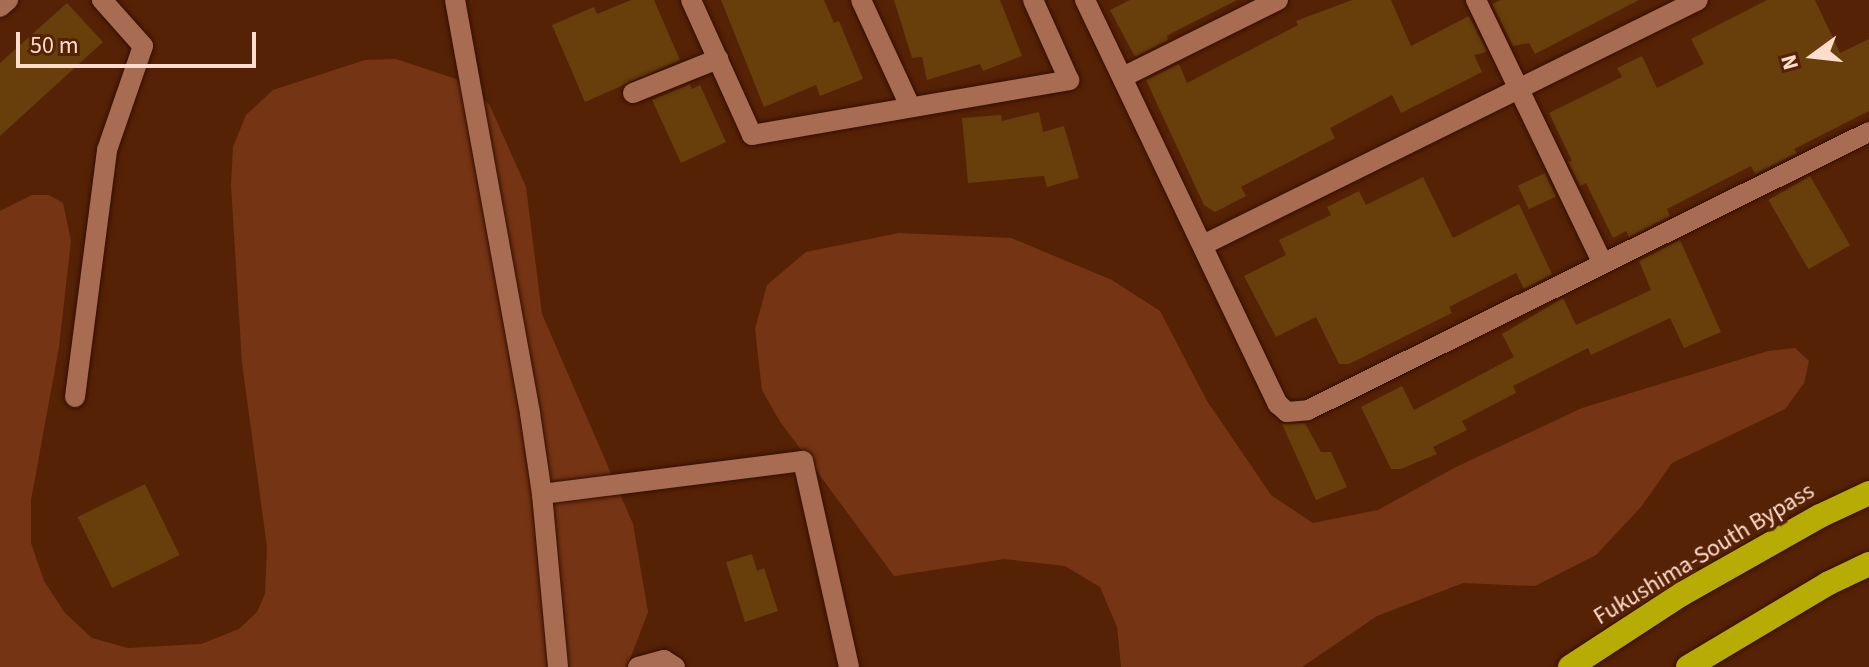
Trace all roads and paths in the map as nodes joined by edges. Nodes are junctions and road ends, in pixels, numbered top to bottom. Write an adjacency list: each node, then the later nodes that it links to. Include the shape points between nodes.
1 (8, 0): 11 (street)
2 (102, 0): 20 (street, via 143,46 107,150)
3 (455, 0): 22 (street)
4 (691, 0): 12 (street)
5 (861, 0): 16 (street)
6 (1033, 0): 16 (street, via 1069,80)
7 (1085, 0): 13 (street)
8 (1278, 0): 13 (street)
9 (1476, 0): 14 (street)
10 (1698, 0): 14 (street)
11 (0, 7)
12 (718, 59): 15 (street); 16 (street, via 752,135)
13 (1123, 77): 18 (street)
14 (1521, 88): 18 (street); 19 (street)
15 (633, 93)
16 (910, 106)
17 (1869, 132): 19 (street)
18 (1203, 245): 19 (street, via 1278,404 1287,412 1308,410)
19 (1602, 262)
20 (75, 397)
21 (1869, 493): 28 (highway, Fukushima-South Bypass, via 1682,594)
22 (542, 494): 24 (street); 27 (street, via 803,461)
23 (1869, 564): 29 (highway)
24 (558, 667)
25 (638, 667): 26 (street, via 664,660)
26 (675, 667)
27 (849, 667)
28 (1570, 667)
29 (1688, 667)

